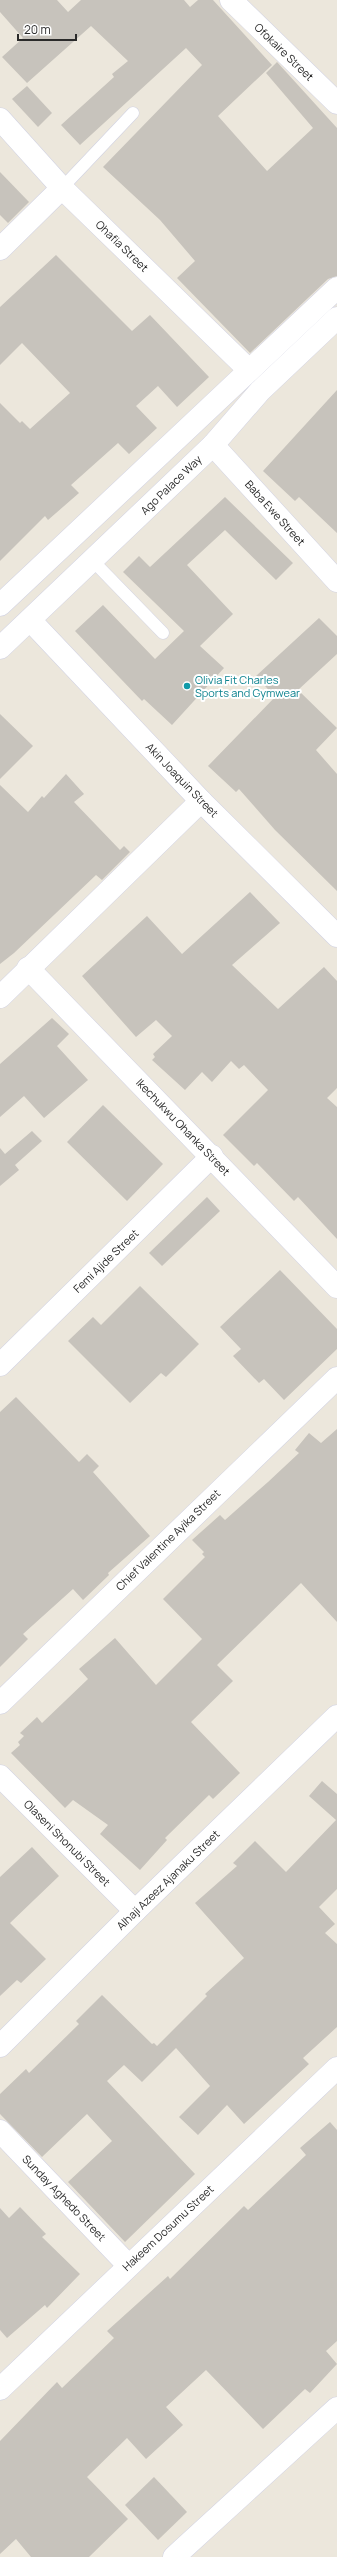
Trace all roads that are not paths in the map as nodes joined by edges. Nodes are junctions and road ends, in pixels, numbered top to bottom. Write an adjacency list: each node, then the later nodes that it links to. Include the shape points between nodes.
1 (231, 0): 2 (street, Ofokaire Street)
2 (337, 103)
3 (133, 112): 5 (lane)
4 (0, 119): 5 (street, Ohafia Street)
5 (62, 188): 6 (street); 9 (street, Ohafia Street)
6 (0, 248)
7 (337, 288): 9 (street)
8 (337, 318): 10 (street, Ago Palace Way, via 260,391)
9 (249, 370): 13 (street)
10 (213, 446): 11 (street, Ago Palace Way); 12 (street, Baba Ewe Street)
11 (92, 561): 14 (street, Ago Palace Way); 15 (lane)
12 (337, 581)
13 (0, 605)
14 (30, 620): 16 (street, Ago Palace Way); 17 (street, Akin Joaquin Street)
15 (163, 633)
16 (0, 648)
17 (201, 801): 18 (street, Akin Joaquin Street); 19 (street)
18 (337, 936)
19 (28, 968): 20 (street); 21 (street, Ikechukwu Ohanka Street)
20 (0, 996)
21 (212, 1156): 22 (street, Ikechukwu Ohanka Street); 23 (street, Femi Ajide Street)
22 (337, 1287)
23 (0, 1365)
24 (337, 1378): 25 (street, Chief Valentine Ayika Street)
25 (0, 1703)
26 (337, 1716): 28 (street, Alhaji Azeez Ajanaku Street)
27 (0, 1776): 28 (street, Olaseni Shonubi Street)
28 (135, 1911): 29 (street, Alhaji Azeez Ajanaku Street)
29 (0, 2046)
30 (337, 2068): 32 (street, Hakeem Dosumu Street)
31 (0, 2131): 32 (street, Sunday Aghedo Street)
32 (128, 2265): 33 (street, Hakeem Dosumu Street)
33 (0, 2389)
34 (337, 2408): 35 (street)
35 (174, 2557)

